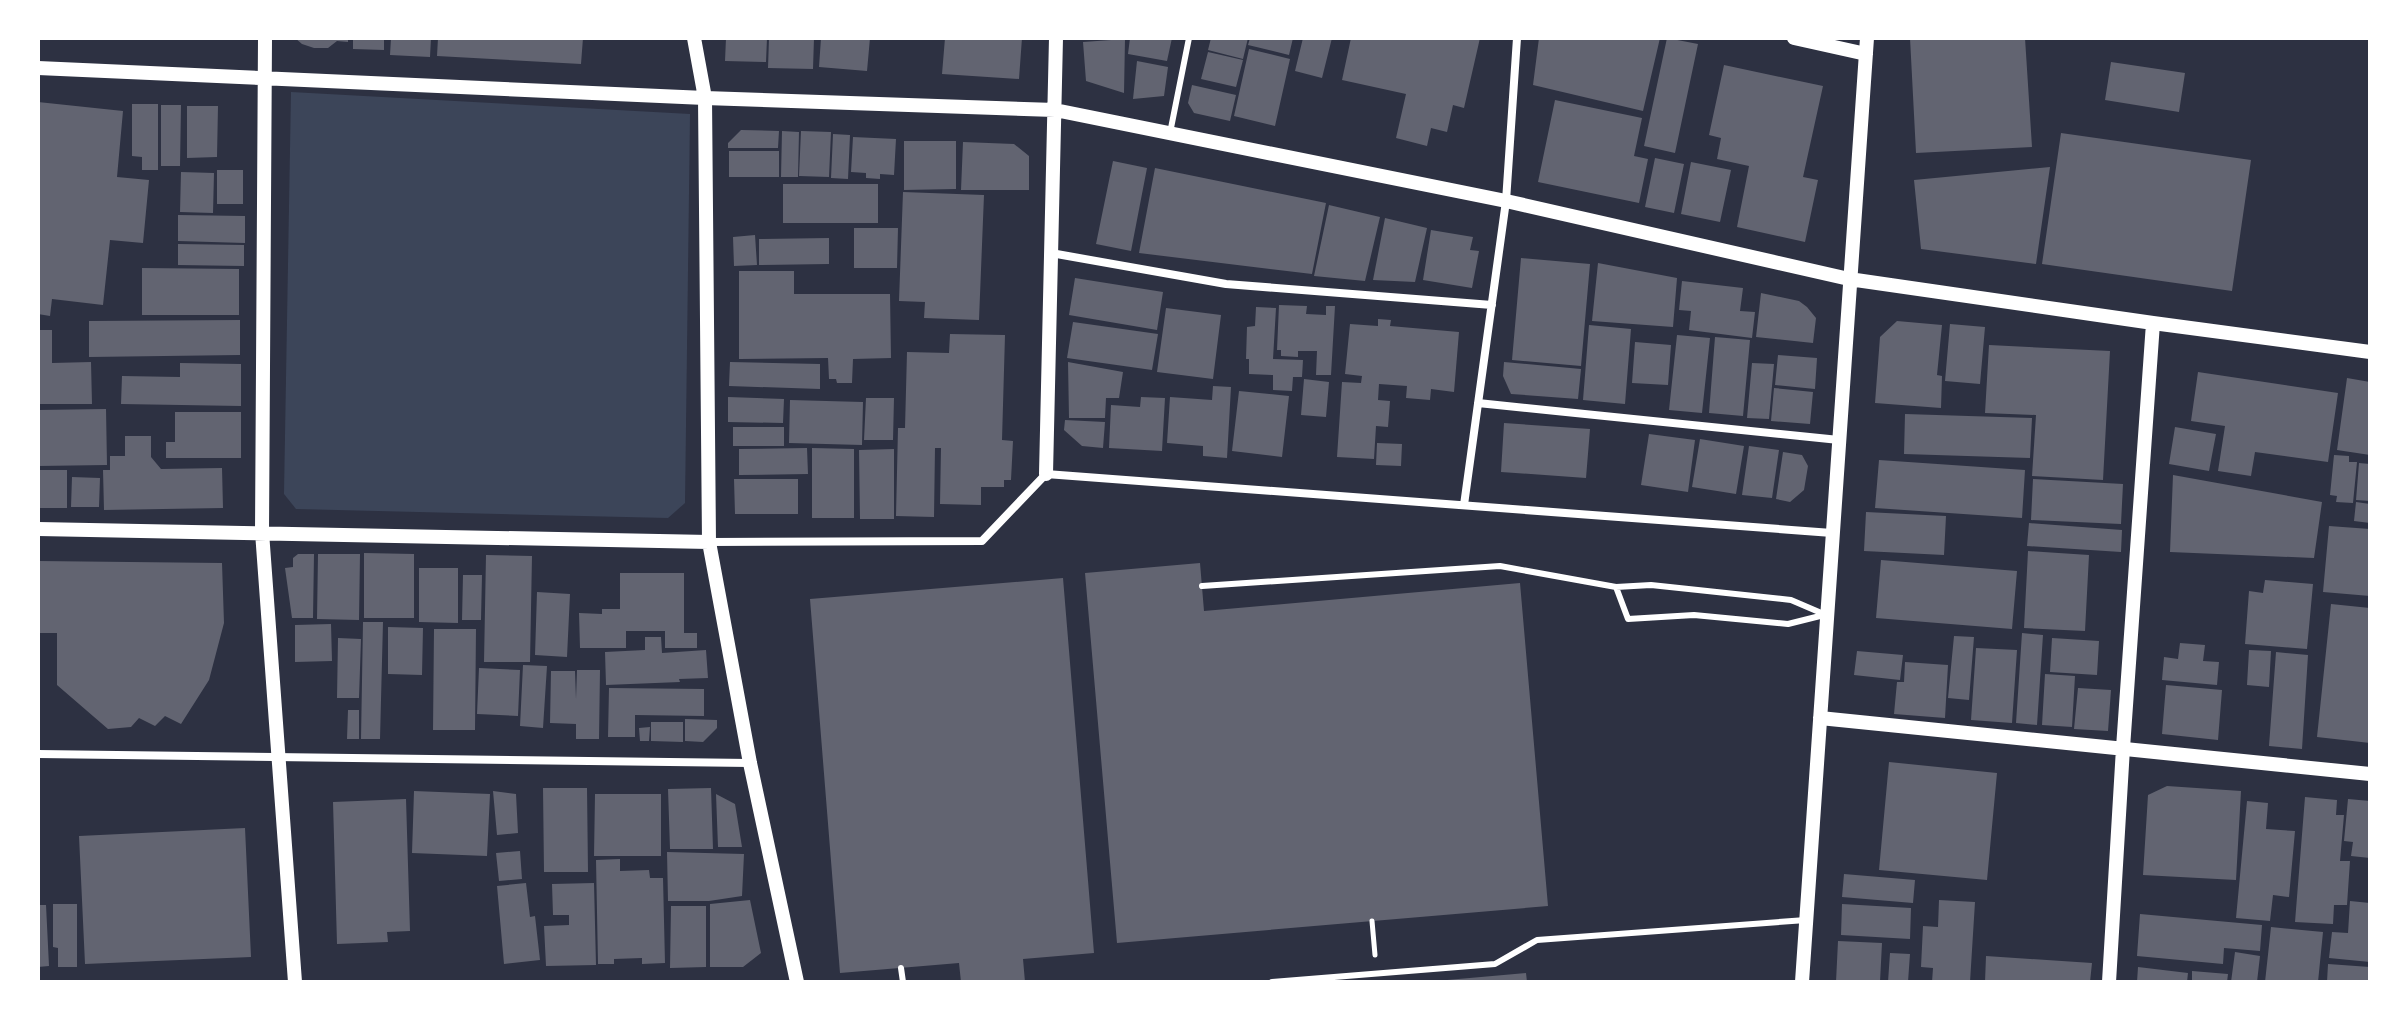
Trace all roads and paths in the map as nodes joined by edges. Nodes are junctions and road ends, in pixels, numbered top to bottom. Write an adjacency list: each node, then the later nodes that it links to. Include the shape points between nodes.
1 (265, 38): 10 (street)
2 (694, 38): 11 (street)
3 (1056, 38): 12 (street)
4 (1189, 38): 13 (lane)
5 (1517, 38): 14 (street)
6 (1794, 38): 8 (street)
7 (1867, 38): 8 (street)
8 (1866, 54): 16 (street)
9 (38, 68): 10 (street)
10 (263, 78): 11 (street); 25 (street)
11 (705, 98): 12 (street); 27 (street)
12 (1055, 110): 13 (street); 15 (street)
13 (1170, 133): 14 (street)
14 (1506, 201): 16 (street); 17 (street)
15 (1051, 253): 17 (street, via 1226,284); 22 (street)
16 (1849, 279): 18 (street); 21 (street)
17 (1492, 305): 20 (street)
18 (2153, 323): 19 (street); 32 (street)
19 (2370, 352)
20 (1478, 403): 21 (street); 23 (street)
21 (1839, 440): 26 (street)
22 (1046, 474): 23 (street); 27 (street, via 982,541)
23 (1464, 505): 26 (street)
24 (38, 529): 25 (street)
25 (262, 532): 27 (street); 34 (street)
26 (1832, 533): 30 (street)
27 (709, 542): 35 (street)
28 (1202, 586): 29 (lane, via 1500,566)
29 (1616, 587): 30 (lane, via 1651,585 1791,600); 30 (lane, via 1628,619 1694,615 1788,624)
30 (1826, 615): 31 (street)
31 (1820, 718): 32 (street); 37 (street)
32 (2123, 748): 36 (street); 46 (street)
33 (38, 754): 34 (street)
34 (279, 756): 35 (street); 41 (street)
35 (750, 763): 42 (street)
36 (2370, 774)
37 (1806, 920): 44 (lane, via 1537,940 1495,964); 45 (street)
38 (1372, 921): 39 (path)
39 (1376, 960)
40 (901, 968): 43 (lane)
41 (295, 982)
42 (797, 982)
43 (903, 982)
44 (1272, 982)
45 (1802, 982)
46 (2109, 982)

